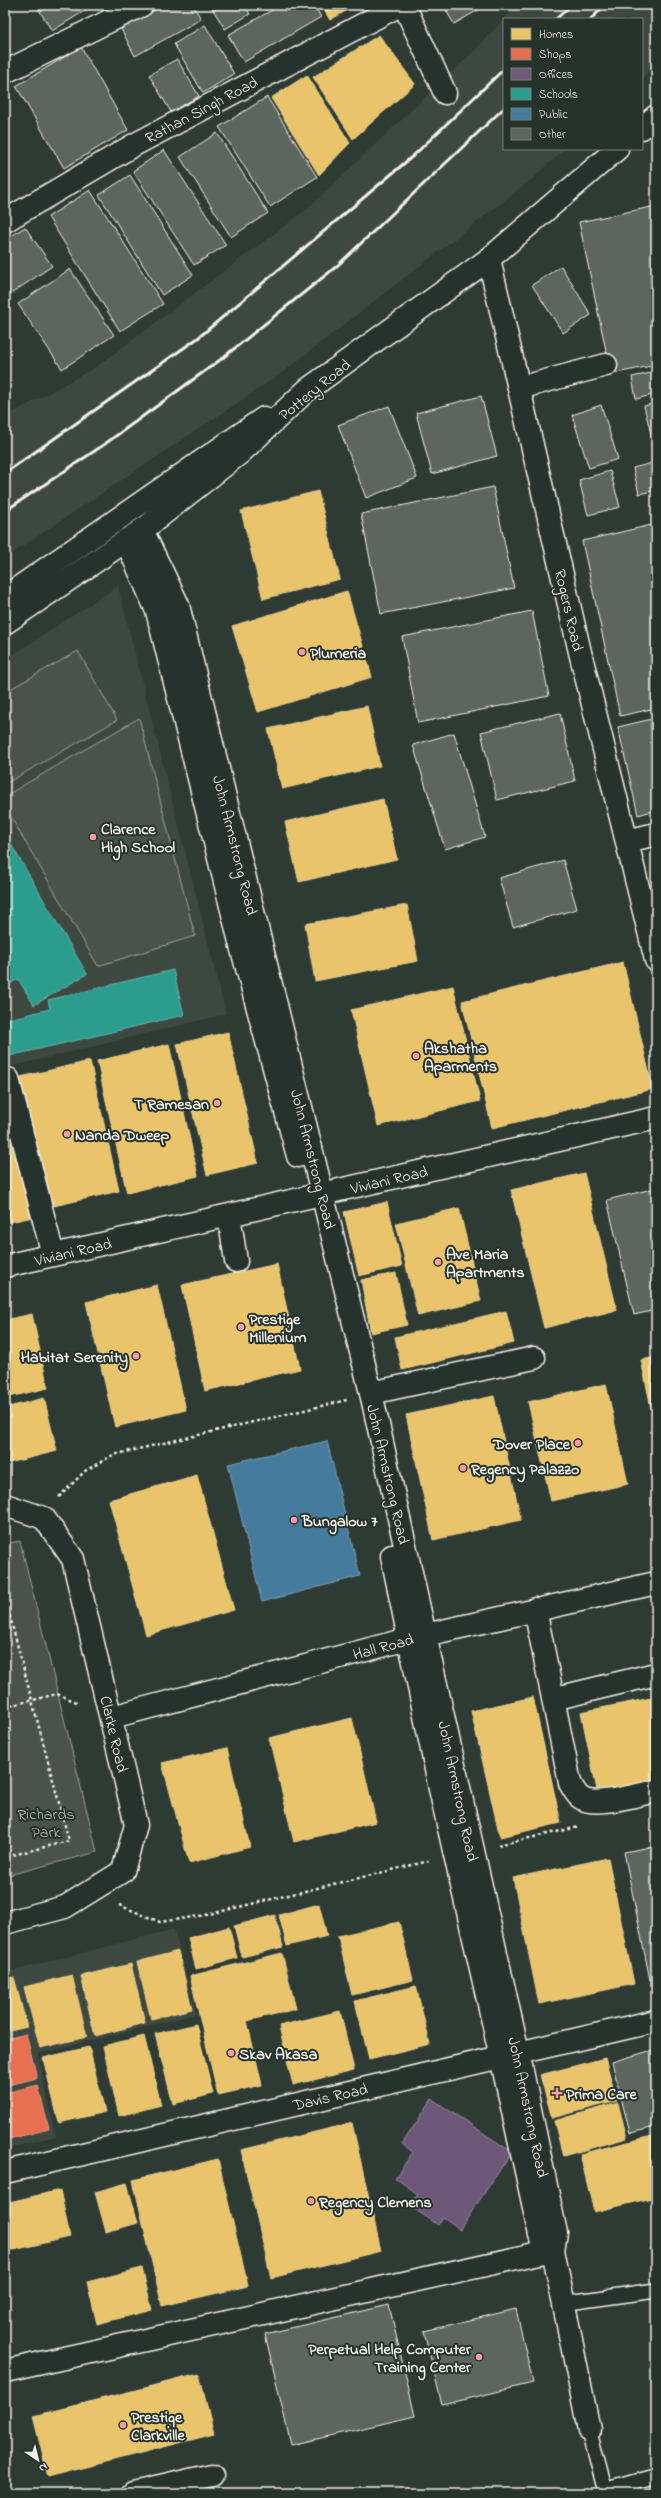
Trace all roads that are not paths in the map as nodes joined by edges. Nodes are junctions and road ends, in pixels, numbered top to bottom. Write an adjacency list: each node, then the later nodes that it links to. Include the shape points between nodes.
1 (142, 5): 4 (street)
2 (400, 5): 9 (street, Rathan Singh Road, via 132,146)
3 (404, 5): 5 (street)
4 (5, 72)
5 (445, 93)
6 (656, 116): 7 (street)
7 (643, 127)
8 (616, 150): 10 (street, Pottery Road)
9 (5, 221)
10 (489, 259): 12 (street, Rogers Road); 13 (street, Pottery Road)
11 (606, 365): 12 (street)
12 (519, 388): 18 (street, Rogers Road)
13 (307, 390): 14 (street, Pottery Road, via 240,453); 15 (street, via 231,438)
14 (134, 535): 16 (street, Pottery Road); 22 (street, John Armstrong Road, via 157,611 241,946)
15 (5, 597)
16 (5, 623)
17 (656, 834): 18 (street)
18 (627, 842): 19 (street, Rogers Road)
19 (656, 960)
20 (8, 1079): 24 (street)
21 (656, 1118): 22 (street, Viviani Road)
22 (316, 1195): 23 (street, Viviani Road); 28 (street, John Armstrong Road)
23 (229, 1215): 24 (street, Viviani Road); 25 (street)
24 (53, 1255): 26 (street, Viviani Road)
25 (236, 1261)
26 (5, 1266)
27 (534, 1358): 28 (street)
28 (364, 1395): 32 (street, John Armstrong Road)
29 (5, 1505): 35 (street, Clarke Road, via 44,1518 73,1559)
30 (656, 1583): 31 (street, Hall Road)
31 (535, 1609): 32 (street, Hall Road); 34 (street)
32 (417, 1637): 35 (street, Hall Road); 39 (street, John Armstrong Road)
33 (656, 1674): 34 (street)
34 (553, 1698): 36 (street, via 570,1783 582,1799 599,1802)
35 (112, 1717): 37 (street, Clarke Road, via 136,1825 123,1871 65,1907)
36 (656, 1791)
37 (5, 1923)
38 (656, 2021): 39 (street, Davis Road)
39 (509, 2054): 40 (street, Davis Road); 41 (street, John Armstrong Road, via 556,2233)
40 (5, 2172)
41 (553, 2250): 43 (street, John Armstrong Road); 44 (street)
42 (652, 2291): 43 (lane)
43 (565, 2303): 45 (street, John Armstrong Road)
44 (5, 2371)
45 (589, 2430): 47 (lane, via 605,2490)
46 (212, 2475): 48 (street)
47 (656, 2476)
48 (133, 2493)

